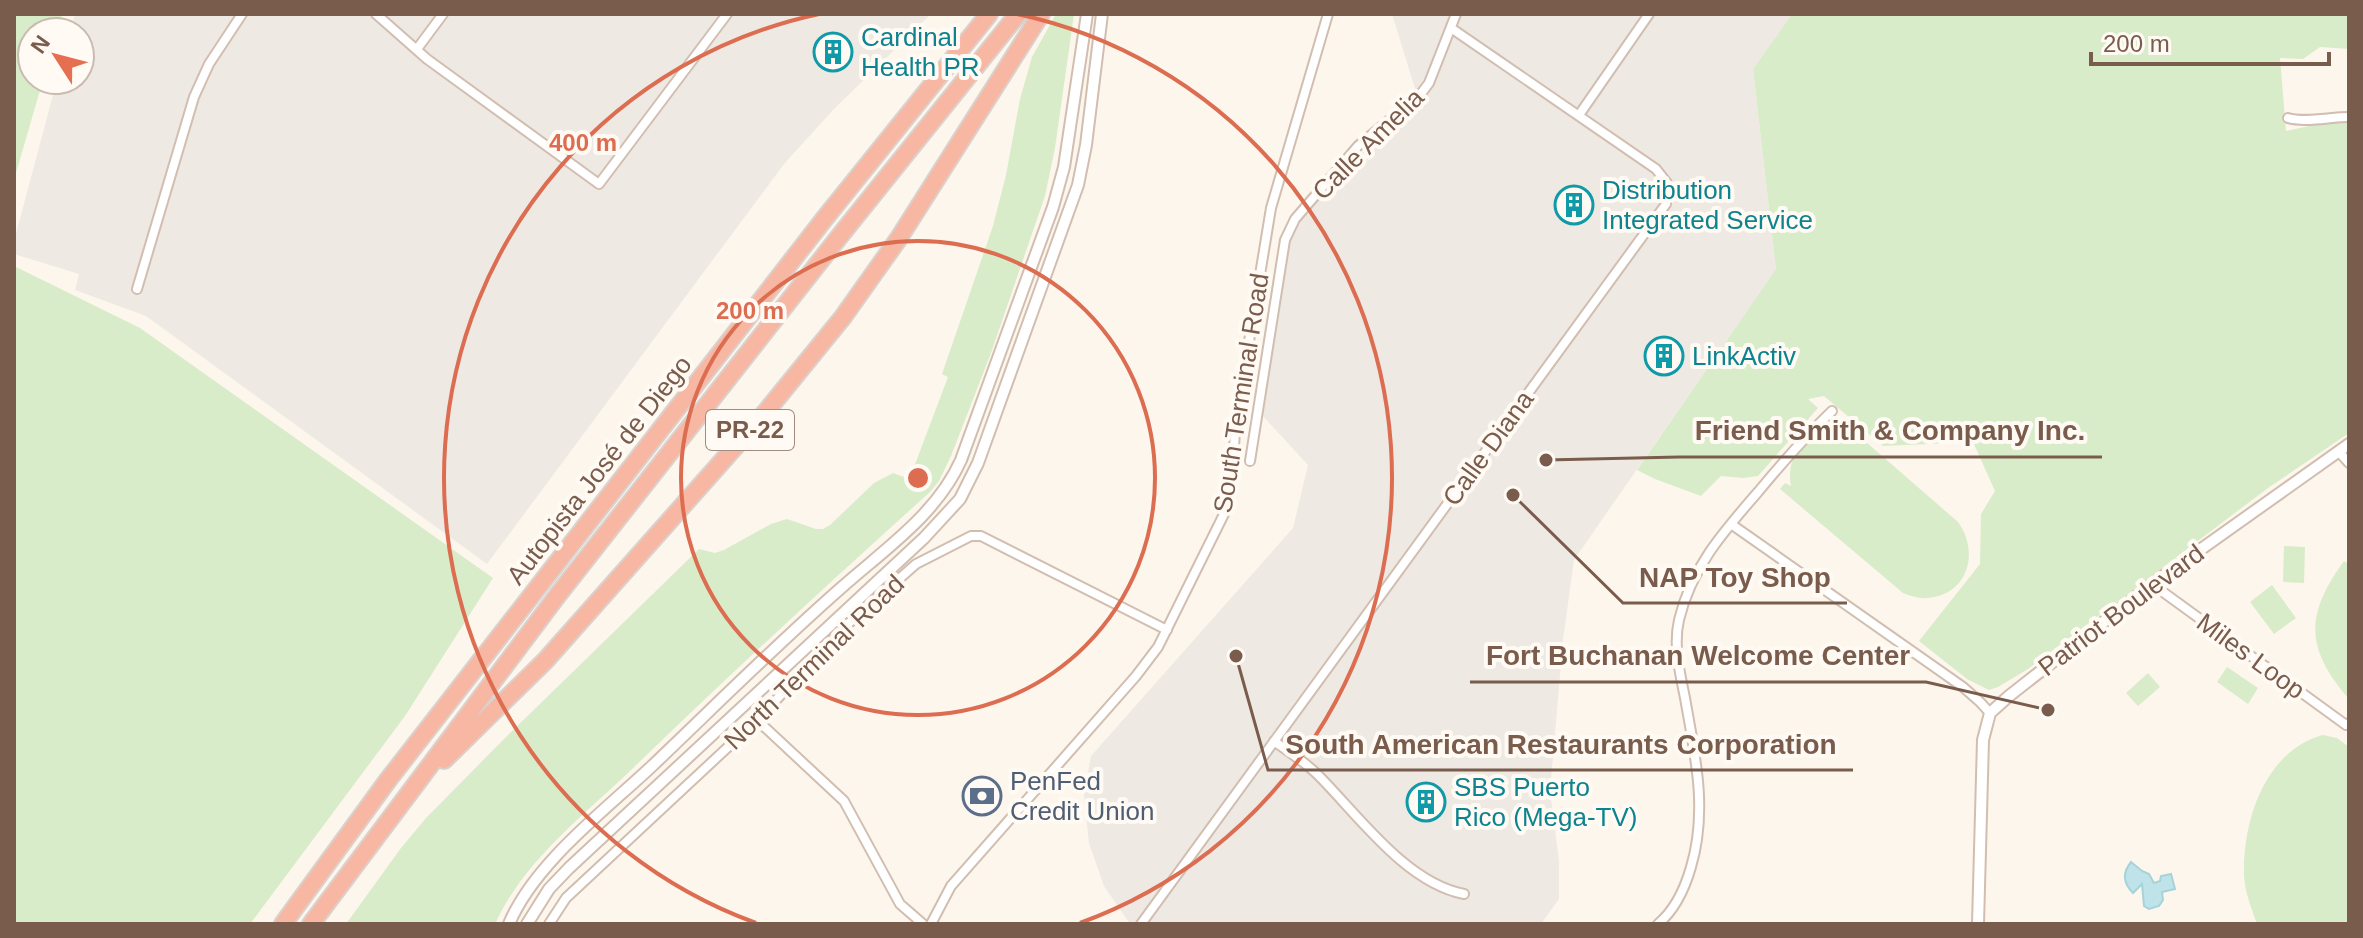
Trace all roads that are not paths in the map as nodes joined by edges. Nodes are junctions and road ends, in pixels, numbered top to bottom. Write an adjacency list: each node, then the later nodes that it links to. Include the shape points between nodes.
1 (242, 14): 18 (street, via 194,97)
2 (376, 14): 14 (street)
3 (443, 14): 14 (street)
4 (727, 14): 14 (street, via 599,184)
5 (989, 14): 33 (highway, Autopista José de Diego / PR-22, via 417,742)
6 (1018, 14): 31 (highway, Autopista José de Diego / PR-22, via 557,596)
7 (1041, 14): 31 (highway, Autopista José de Diego / PR-22, via 899,238 777,399 545,661)
8 (1087, 14): 35 (street, via 1053,207 945,491 583,831 539,875)
9 (1102, 14): 36 (street, via 1078,185 978,463 960,499 569,868)
10 (1328, 14): 26 (street, South Terminal Road, via 1271,208 1226,510)
11 (1456, 14): 13 (street, Calle Amelia)
12 (1649, 14): 15 (street)
13 (1451, 28): 15 (street, Calle Diana); 22 (street, Calle Amelia, via 1420,95 1358,146 1295,219 1285,240)
14 (417, 49)
15 (1579, 115): 30 (street, Calle Diana, via 1656,169 1667,183 1666,204)
16 (2349, 117): 17 (street)
17 (2288, 118)
18 (137, 289)
19 (1832, 411): 24 (street)
20 (2349, 444): 21 (street, Patriot Boulevard)
21 (2339, 452): 23 (street); 25 (street, Patriot Boulevard)
22 (1250, 461)
23 (2349, 463)
24 (1731, 524): 27 (street, via 1963,687); 41 (street, via 1691,583 1678,623 1677,657 1700,793 1699,827 1685,885)
25 (2152, 584): 27 (street, Patriot Boulevard); 29 (street, Miles Loop)
26 (1167, 630): 28 (street, North Terminal Road, via 981,536 971,536 916,564 849,623); 39 (street, South Terminal Road, via 1136,676 951,886)
27 (1990, 713): 42 (street, via 1983,740)
28 (757, 720): 37 (street, North Terminal Road, via 566,898); 38 (street, via 844,801 900,904)
29 (2349, 723)
30 (1274, 741): 32 (street, via 1315,772 1399,859 1444,890); 40 (street, Calle Diana)
31 (403, 801): 34 (highway, Autopista José de Diego / PR-22)
32 (1464, 894)
33 (283, 924)
34 (311, 924)
35 (509, 924)
36 (527, 924)
37 (549, 924)
38 (923, 924)
39 (931, 924)
40 (1141, 924)
41 (1658, 924)
42 (1978, 924)

